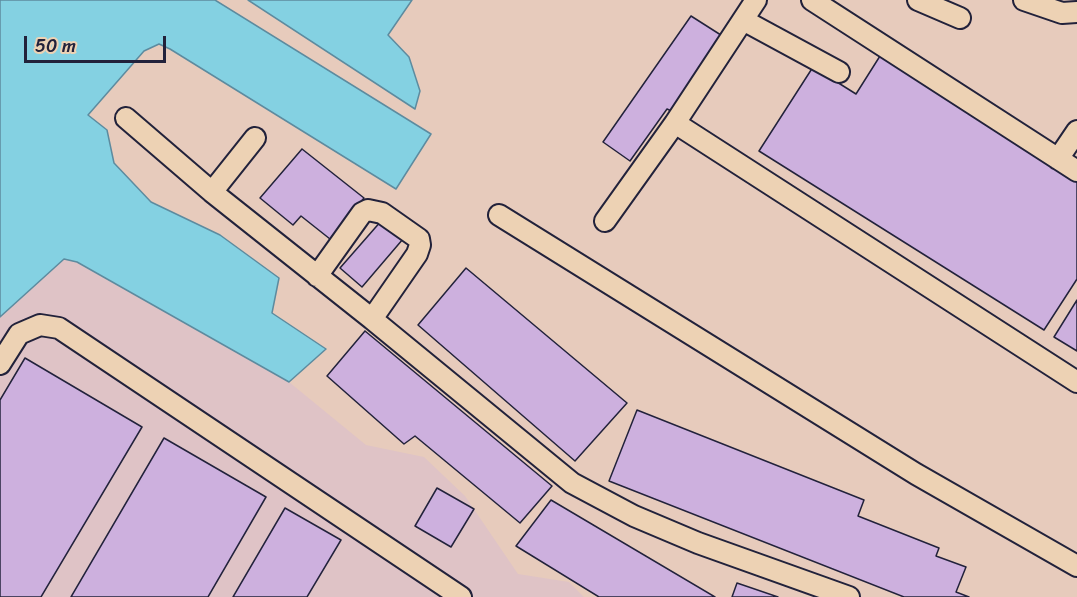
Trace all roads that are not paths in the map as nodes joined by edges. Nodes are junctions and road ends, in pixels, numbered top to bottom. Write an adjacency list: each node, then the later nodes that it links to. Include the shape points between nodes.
1 (756, 0): 7 (street)
2 (812, 0): 13 (street)
3 (918, 0): 6 (street)
4 (1024, 0): 5 (street, via 1062,13)
5 (1077, 12)
6 (960, 18)
7 (743, 20): 8 (street); 10 (street)
8 (839, 72)
9 (126, 118): 15 (street)
10 (675, 123): 17 (street); 21 (street)
11 (1077, 131): 13 (street)
12 (255, 138): 15 (street)
13 (1058, 159): 14 (street)
14 (1077, 171)
15 (212, 192): 18 (street)
16 (499, 215): 22 (street, via 916,474)
17 (605, 221)
18 (317, 276): 19 (street); 19 (street, via 368,210 382,213 418,239 417,254)
19 (372, 319): 24 (street, via 572,483 634,516 698,543)
20 (0, 364): 23 (street, via 19,334 40,324 59,328)
21 (1077, 382)
22 (1077, 566)
23 (461, 597)
24 (849, 597)

